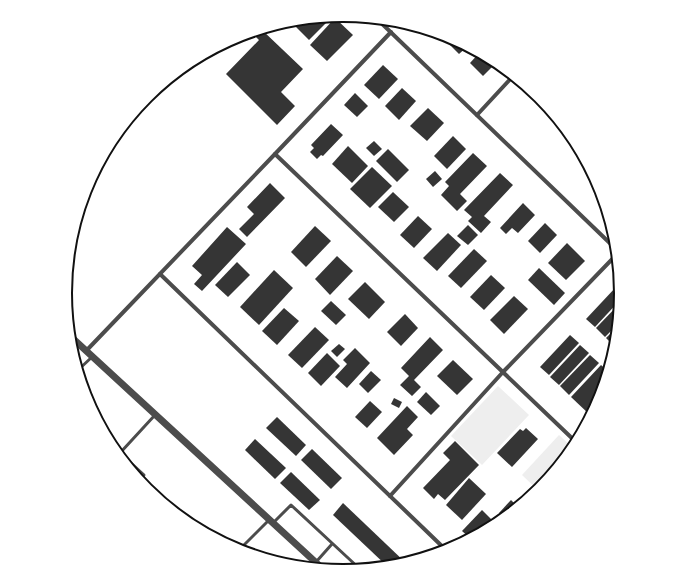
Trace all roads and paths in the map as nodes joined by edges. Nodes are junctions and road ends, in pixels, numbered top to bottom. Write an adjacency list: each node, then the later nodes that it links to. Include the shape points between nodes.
1 (383, 25): 2 (street)
2 (391, 32): 4 (street); 5 (street)
3 (510, 79): 4 (street)
4 (476, 115): 6 (street)
5 (275, 154): 8 (street); 13 (street)
6 (610, 245)
7 (612, 257): 13 (street)
8 (160, 274): 10 (street); 19 (street)
9 (76, 342): 10 (street)
10 (86, 351): 11 (street)
11 (92, 357): 12 (lane); 14 (street)
12 (82, 367)
13 (502, 372): 15 (street); 19 (street)
14 (155, 415): 16 (lane); 20 (street)
15 (572, 439)
16 (122, 451)
17 (132, 464): 18 (lane, via 144,475)
18 (142, 476)
19 (390, 496): 23 (street)
20 (271, 521): 21 (lane, via 291,505); 22 (lane); 24 (street)
21 (332, 544): 24 (lane); 25 (lane)
22 (244, 546)
23 (441, 546)
24 (316, 562)
25 (355, 564)

